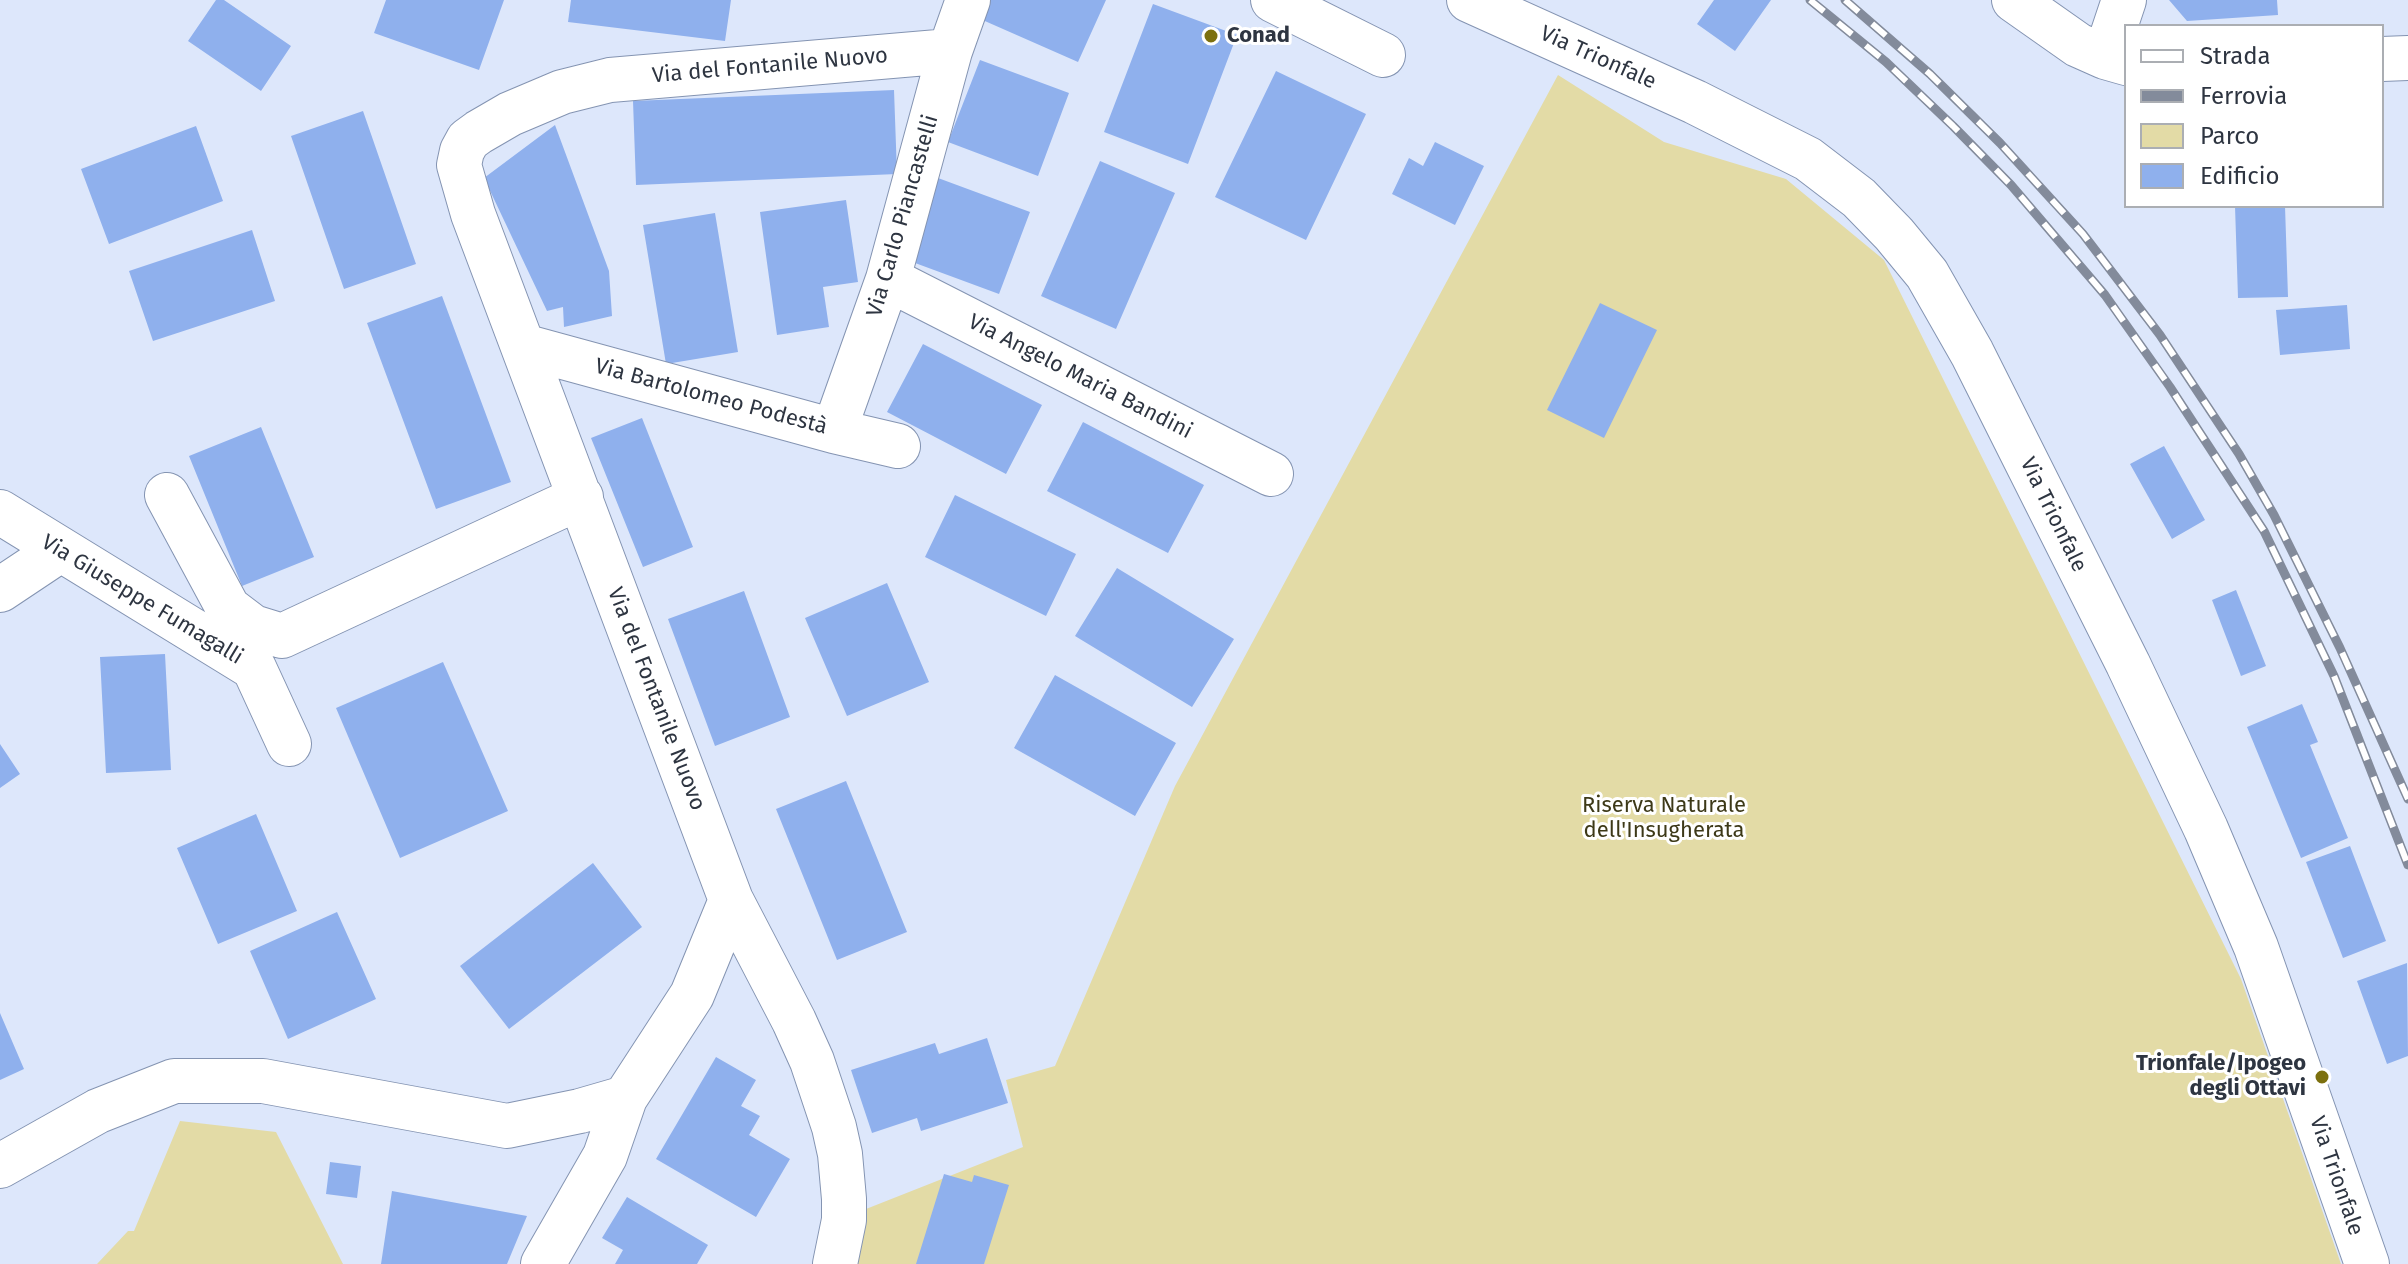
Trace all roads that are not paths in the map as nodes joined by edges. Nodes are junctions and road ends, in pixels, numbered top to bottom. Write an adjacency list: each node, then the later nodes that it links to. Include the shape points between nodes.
1 (968, 0): 6 (street, Via Carlo Piancastelli)
2 (1273, 0): 7 (street)
3 (1469, 0): 27 (street, Via Trionfale, via 1808,159 1859,198 1927,274 1972,353 2206,829 2261,961)
4 (2014, 0): 10 (street, via 2065,37)
5 (2124, 0): 10 (street)
6 (950, 51): 11 (street, Via Carlo Piancastelli); 12 (street, Via del Fontanile Nuovo, via 610,80 536,102 479,132 468,140 459,165)
7 (1383, 55)
8 (2408, 58): 9 (street)
9 (2384, 59)
10 (2115, 60)
11 (888, 279): 13 (street, Via Carlo Piancastelli); 15 (street, Via Angelo Maria Bandini)
12 (523, 346): 13 (street, Via Bartolomeo Podestà); 17 (street, Via del Fontanile Nuovo)
13 (834, 431): 14 (street, Via Bartolomeo Podestà)
14 (898, 446)
15 (1271, 474)
16 (167, 495): 17 (street, via 228,608 253,627 282,636)
17 (581, 497): 22 (street, Via del Fontanile Nuovo)
18 (0, 512): 19 (street, Via Giuseppe Fumagalli)
19 (60, 550): 20 (street); 21 (street, Via Giuseppe Fumagalli, via 254,668)
20 (0, 590)
21 (289, 744)
22 (731, 900): 23 (street, via 692,995); 26 (street, Via del Fontanile Nuovo, via 794,1021 834,1127 844,1199)
23 (625, 1098): 24 (street, via 507,1126 263,1081 174,1081 98,1111); 25 (street, via 605,1156)
24 (0, 1166)
25 (543, 1264)
26 (835, 1264)
27 (2367, 1264)

